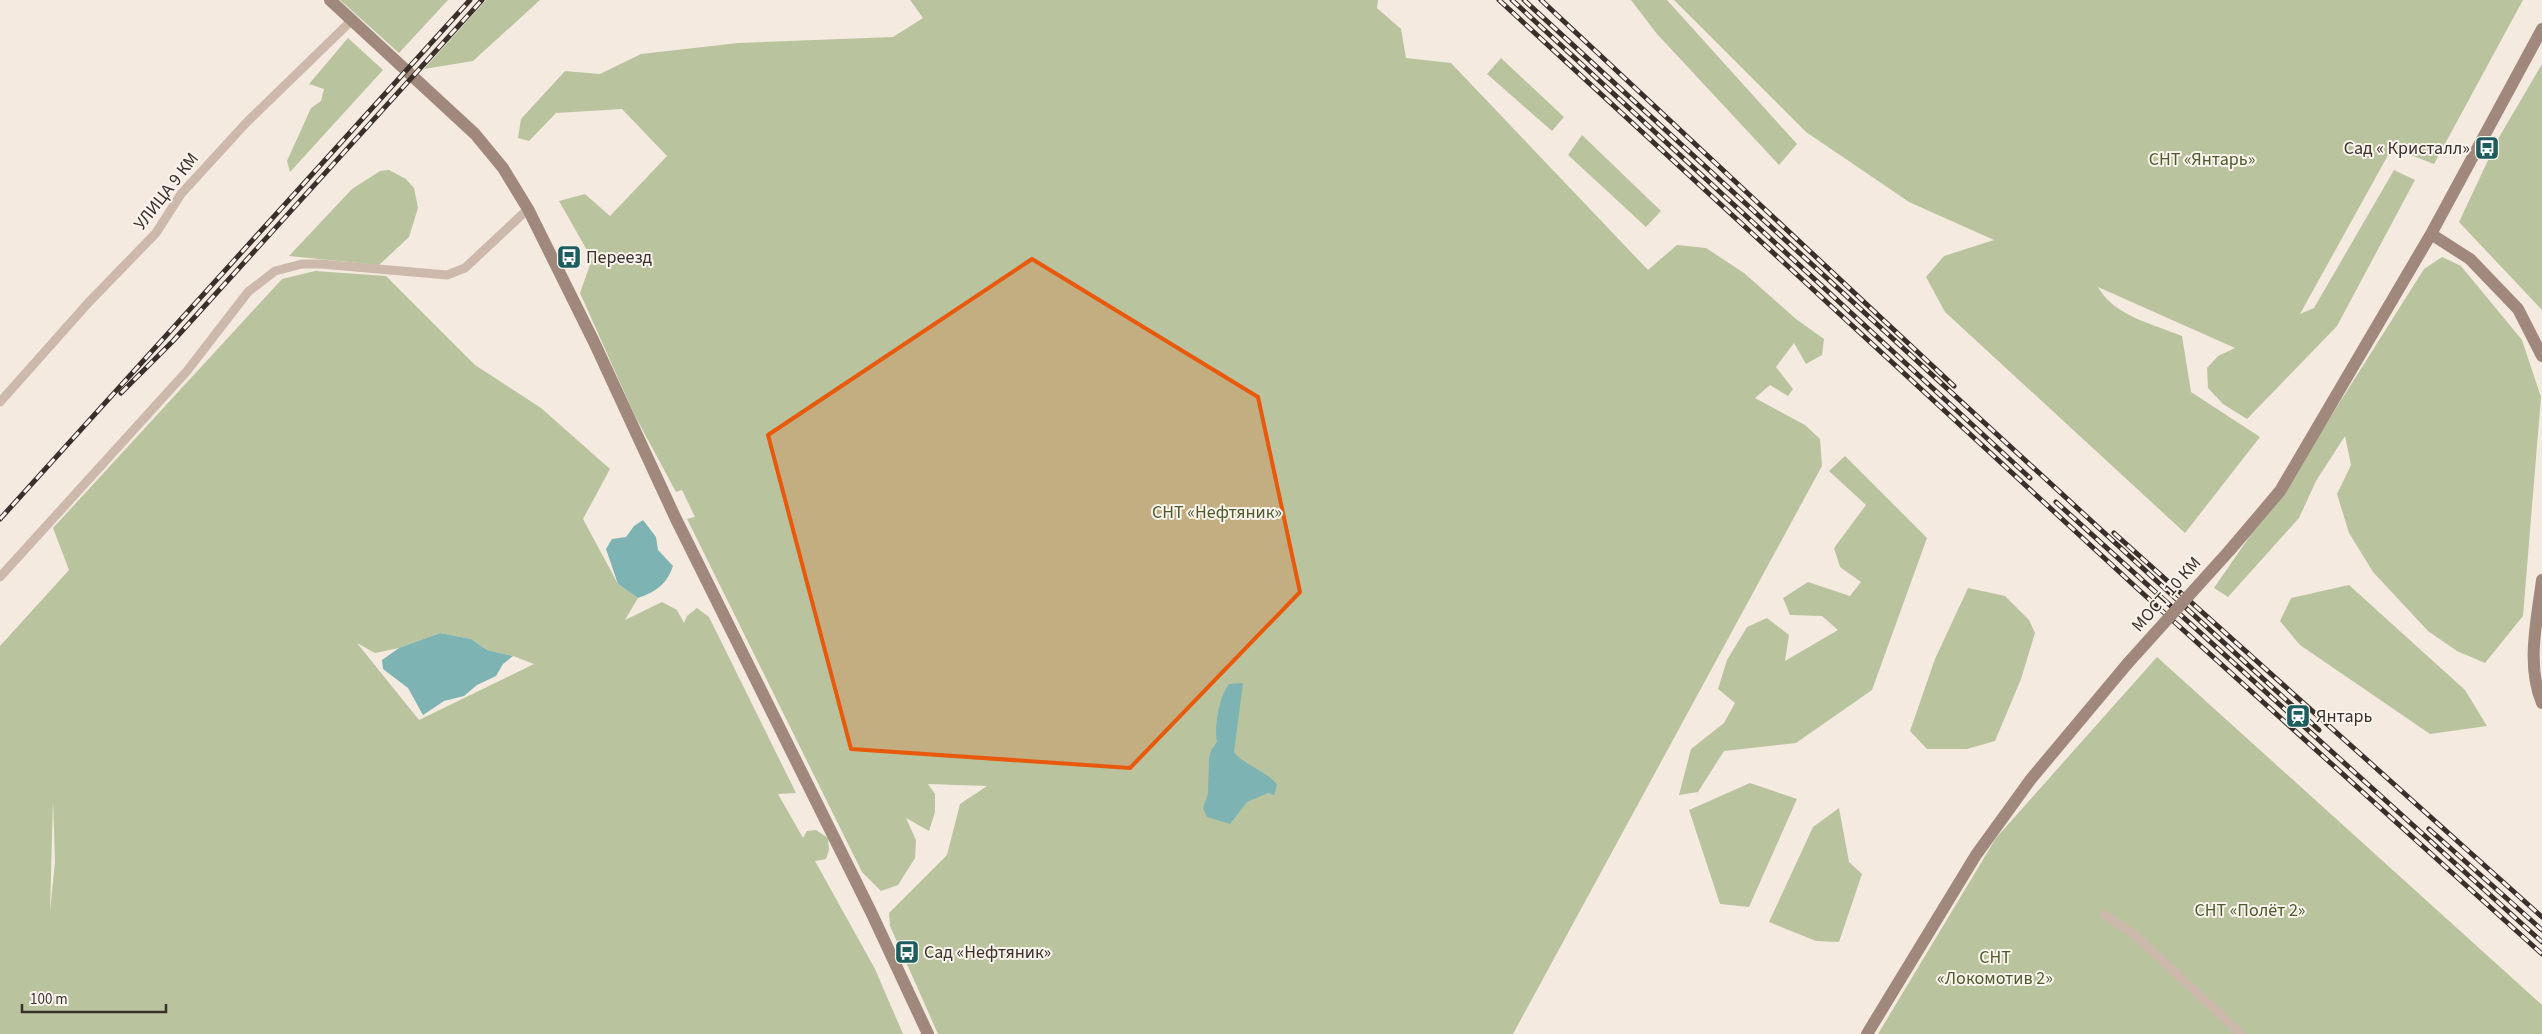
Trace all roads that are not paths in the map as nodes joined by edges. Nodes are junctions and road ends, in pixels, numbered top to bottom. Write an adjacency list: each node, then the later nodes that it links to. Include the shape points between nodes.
1 (330, 0): 2 (street)
2 (352, 20): 4 (street, via 485,145); 7 (street, УЛИЦА 9 КМ, via 246,123 181,194 156,233)
3 (2542, 29): 5 (street, МОСТ 10 КМ)
4 (528, 209): 8 (street, via 465,268 447,275 321,264 302,264 275,271 248,292 187,372); 12 (street, via 675,517 863,894)
5 (2431, 234): 6 (street, via 2470,259 2518,310); 13 (street, МОСТ 10 КМ, bridge, via 2280,491 2031,779 1976,855)
6 (2542, 356)
7 (0, 402)
8 (0, 577)
9 (2542, 580): 10 (street, via 2533,657)
10 (2542, 703)
11 (2105, 915): 14 (street, via 2134,935)
12 (928, 1034)
13 (1868, 1034)
14 (2241, 1034)

